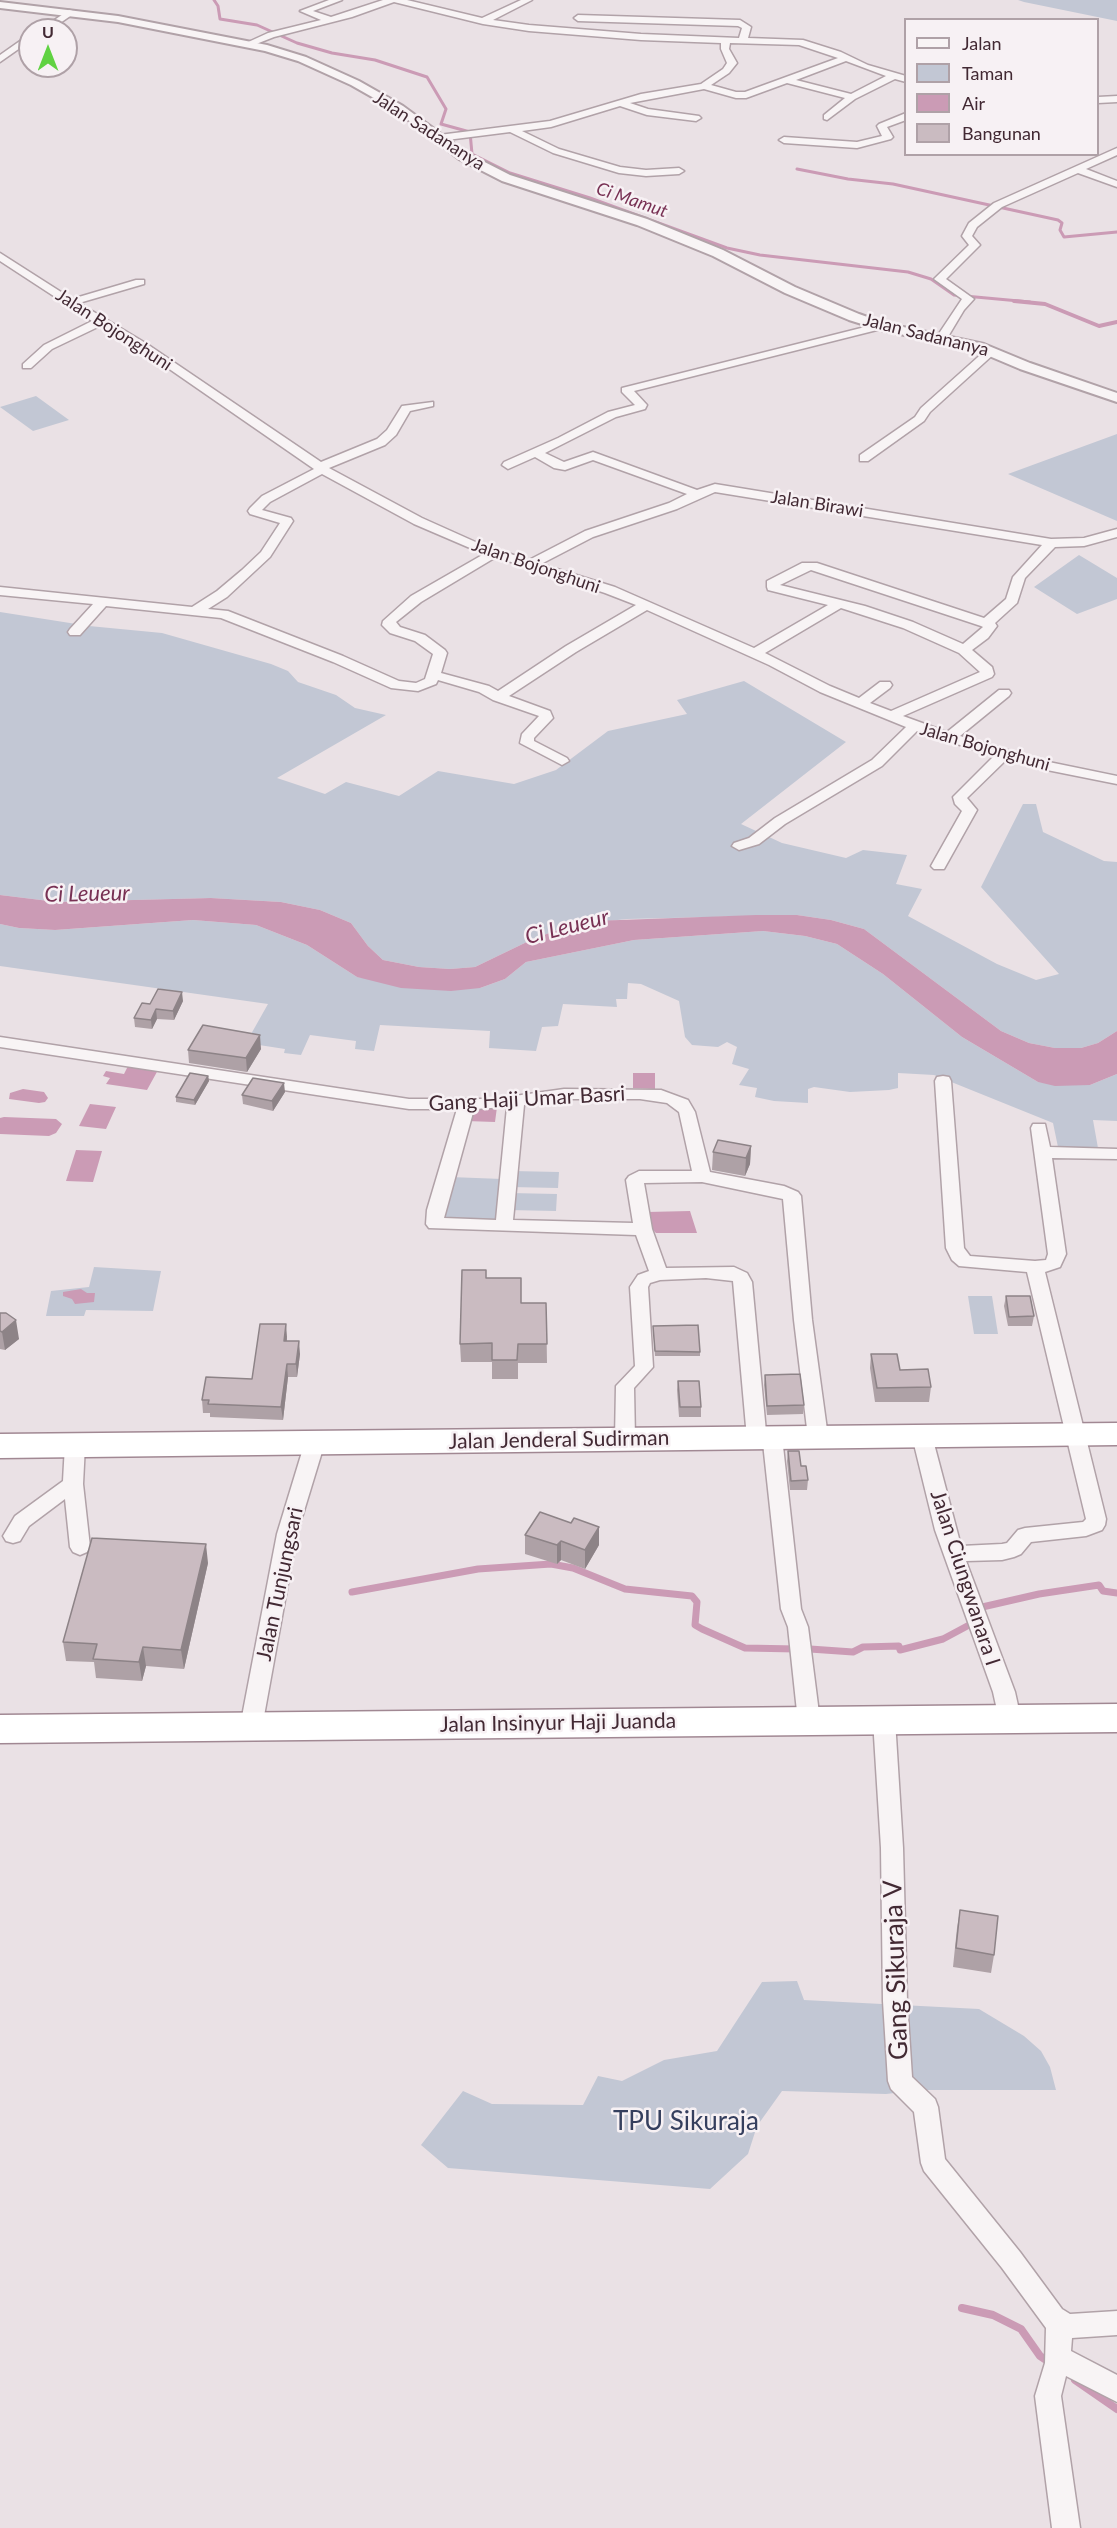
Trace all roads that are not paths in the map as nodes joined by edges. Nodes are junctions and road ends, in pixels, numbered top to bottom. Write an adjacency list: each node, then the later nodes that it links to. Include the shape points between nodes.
1 (338, 0): 10 (street, via 304,11)
2 (393, 0): 10 (street); 12 (street)
3 (528, 0): 12 (street)
4 (0, 5): 6 (street, Jalan Sadananya)
5 (606, 10): 9 (street, via 581,11)
6 (72, 12): 7 (street); 16 (street, Jalan Sadananya)
7 (63, 18)
8 (566, 18): 9 (street)
9 (578, 18): 14 (street, via 740,23 747,27)
10 (331, 20): 16 (street)
11 (550, 20): 13 (street)
12 (483, 21): 13 (street)
13 (529, 28): 15 (street)
14 (743, 39): 15 (street); 18 (street, via 800,42)
15 (726, 40): 23 (street, via 725,49 732,63)
16 (248, 44): 32 (street, Jalan Sadananya, via 302,59 355,83 399,108)
17 (18, 46): 19 (street)
18 (846, 58): 20 (street); 22 (street)
19 (0, 59)
20 (894, 76): 21 (street); 24 (street)
21 (904, 78)
22 (786, 80): 23 (street, via 743,96); 24 (street)
23 (704, 86): 27 (street)
24 (852, 97): 28 (street)
25 (1117, 99): 26 (street)
26 (1099, 100)
27 (620, 103): 30 (street, via 646,112); 31 (street, via 551,124)
28 (827, 117)
29 (904, 117): 33 (street, via 882,126 888,137 856,145)
30 (696, 118)
31 (513, 129): 32 (street); 36 (street, via 556,151 619,170)
32 (439, 138): 42 (street, Jalan Sadananya, via 463,156 506,178 642,222 718,253 790,290)
33 (784, 140)
34 (1114, 149): 35 (street)
35 (1077, 169): 37 (street); 43 (street, via 996,206 970,230 968,238 975,245 939,279 969,299)
36 (679, 171)
37 (1117, 184)
38 (0, 256): 40 (street, Jalan Bojonghuni)
39 (140, 282): 40 (street)
40 (72, 302): 41 (street, Jalan Bojonghuni)
41 (99, 321): 45 (street, via 48,347); 51 (street, Jalan Bojonghuni, via 143,346)
42 (881, 326): 43 (street, Jalan Sadananya); 48 (street, via 626,390 640,407 612,414)
43 (942, 338): 44 (street, Jalan Sadananya)
44 (991, 351): 46 (street, Jalan Sadananya); 49 (street, via 925,410 920,419)
45 (27, 366)
46 (1117, 398)
47 (429, 404): 51 (street, via 406,408 381,442)
48 (536, 453): 50 (street); 52 (street, via 565,466 593,456)
49 (864, 458)
50 (508, 465)
51 (321, 468): 55 (street, Jalan Bojonghuni, via 402,513); 61 (street, via 254,511 287,520 266,554 247,573)
52 (698, 494): 54 (street, Jalan Birawi, via 726,488); 56 (street, Jalan Birawi, via 589,534)
53 (1117, 533): 54 (street, Jalan Birawi, via 1084,542)
54 (1051, 543): 62 (street, via 1019,577 1012,600)
55 (494, 553): 56 (street, Jalan Bojonghuni); 66 (street, via 416,599 390,621 395,630 420,639 440,653)
56 (529, 565): 60 (street, Jalan Bojonghuni)
57 (0, 591): 58 (street)
58 (102, 602): 61 (street); 63 (street)
59 (840, 604): 62 (street, via 772,584 807,566 813,567); 64 (street, via 908,625); 65 (street)
60 (646, 605): 65 (street, Jalan Bojonghuni); 69 (street)
61 (195, 612): 66 (street, via 223,615 396,685 418,687)
62 (986, 623): 64 (street, via 990,626)
63 (75, 632)
64 (964, 650): 71 (street, via 987,674)
65 (754, 653): 70 (street, Jalan Bojonghuni)
66 (434, 675): 69 (street, via 484,689)
67 (885, 685): 70 (street)
68 (1004, 693): 73 (street)
69 (498, 697): 75 (street, via 545,714 546,718 527,737 527,742)
70 (861, 703): 71 (street, Jalan Bojonghuni)
71 (892, 716): 72 (street, Jalan Bojonghuni)
72 (915, 726): 73 (street, Jalan Bojonghuni); 77 (street, via 877,763 754,841)
73 (949, 738): 74 (street, Jalan Bojonghuni)
74 (1004, 754): 76 (street, Jalan Bojonghuni); 78 (street, via 960,797 970,810)
75 (562, 761)
76 (1117, 780)
77 (739, 846)
78 (939, 866)
79 (0, 1042): 82 (street, Gang Haji Umar Basri, via 368,1099)
80 (943, 1081): 89 (street, via 958,1256 965,1262)
81 (516, 1102): 82 (street, Gang Haji Umar Basri); 86 (street, Gang Haji Umar Basri, via 564,1094 640,1094 673,1099 687,1112); 87 (street)
82 (467, 1104): 87 (street, via 435,1224)
83 (1039, 1128): 84 (street)
84 (1042, 1152): 85 (street); 89 (street, via 1057,1254 1050,1266)
85 (1117, 1154)
86 (702, 1176): 88 (street, via 635,1180); 94 (street, via 792,1196)
87 (504, 1225): 88 (street)
88 (643, 1229): 90 (street)
89 (1035, 1267): 91 (street)
90 (658, 1274): 95 (street, via 725,1272 741,1277); 96 (street, via 644,1279 639,1287 644,1367 625,1386)
91 (1076, 1434): 92 (highway, Jalan Jenderal Sudirman); 93 (highway, Jalan Jenderal Sudirman); 103 (street, via 1095,1525 1025,1535 1014,1549 1002,1552)
92 (1117, 1434)
93 (922, 1436): 94 (highway, Jalan Jenderal Sudirman); 103 (street, Jalan Ciungwanara I, via 945,1530)
94 (818, 1437): 95 (highway, Jalan Jenderal Sudirman)
95 (764, 1438): 96 (highway, Jalan Jenderal Sudirman); 107 (street, via 791,1609 800,1638)
96 (625, 1439): 97 (highway, Jalan Jenderal Sudirman)
97 (315, 1442): 98 (highway, Jalan Jenderal Sudirman); 108 (street, Jalan Tunjungsari, via 287,1534)
98 (75, 1445): 99 (highway, Jalan Jenderal Sudirman); 100 (street)
99 (0, 1446)
100 (73, 1484): 101 (street, via 22,1521); 102 (street)
101 (13, 1536)
102 (80, 1547)
103 (955, 1554): 105 (street, Jalan Ciungwanara I)
104 (1117, 1718): 105 (highway, Jalan Insinyur Haji Juanda)
105 (1010, 1719): 106 (highway, Jalan Insinyur Haji Juanda)
106 (884, 1720): 107 (highway, Jalan Insinyur Haji Juanda); 110 (street, Gang Sikuraja V, via 900,2081 926,2107 933,2163)
107 (809, 1721): 108 (highway, Jalan Insinyur Haji Juanda)
108 (251, 1727): 109 (highway, Jalan Insinyur Haji Juanda)
109 (0, 1729)
110 (1059, 2323): 111 (street); 112 (street)
111 (1117, 2323)
112 (1058, 2364): 113 (street); 114 (street, via 1048,2396)
113 (1117, 2389)
114 (1066, 2528)

